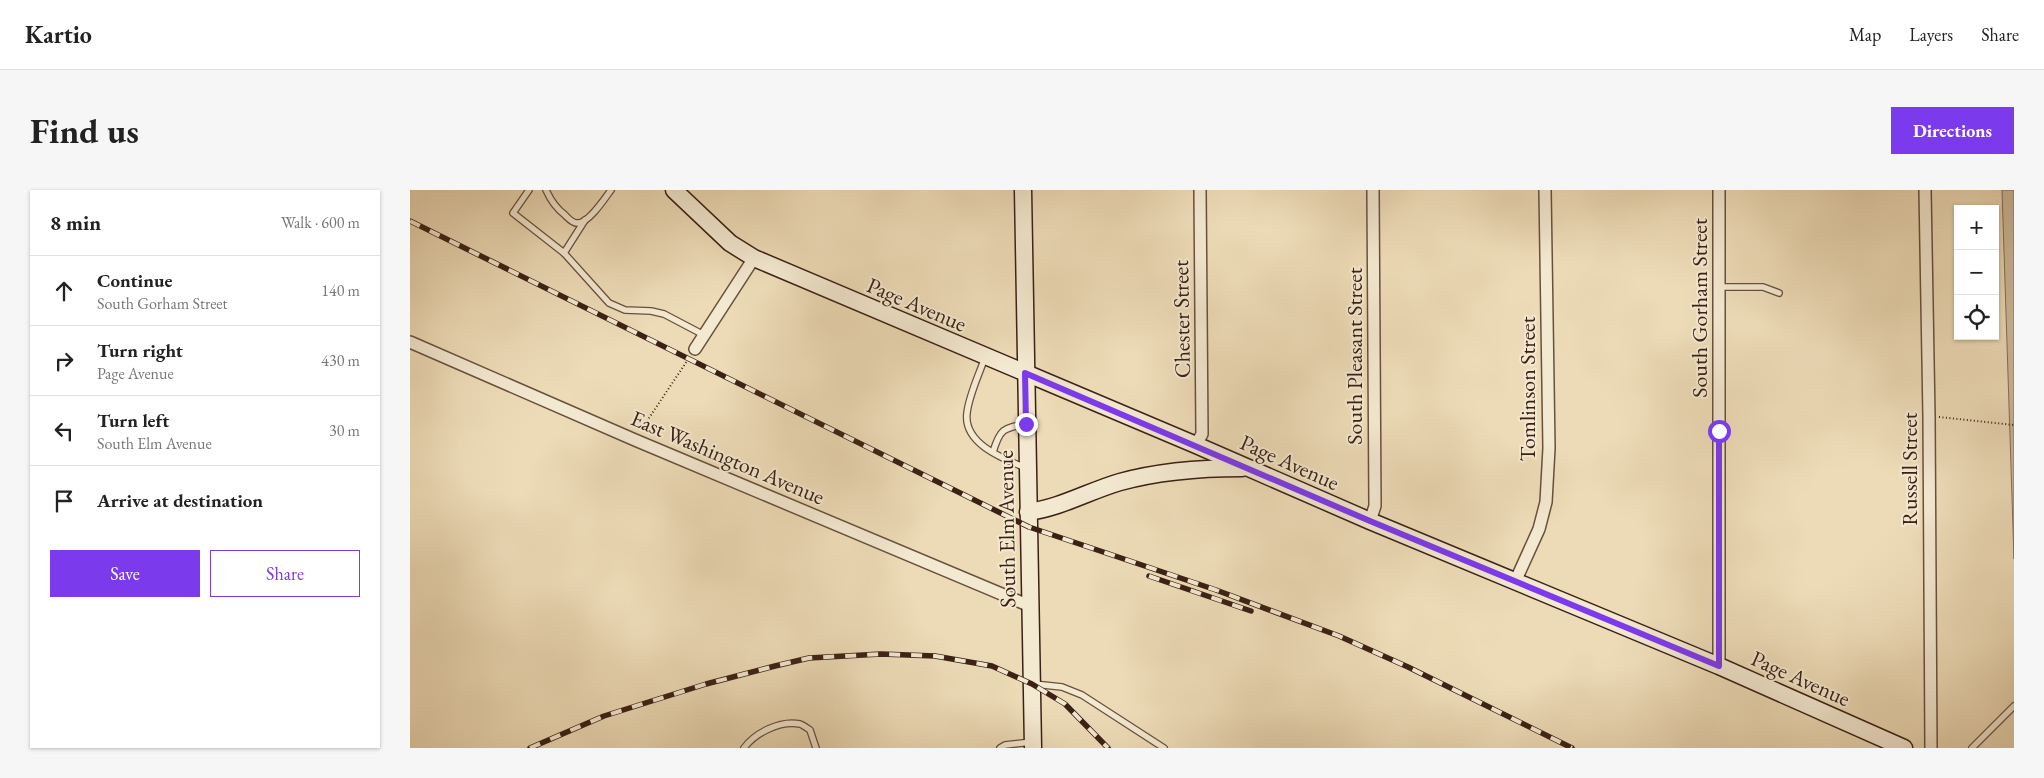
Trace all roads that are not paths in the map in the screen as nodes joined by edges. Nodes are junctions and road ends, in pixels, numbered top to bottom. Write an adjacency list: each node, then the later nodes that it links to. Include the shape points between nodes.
1 (529, 190): 12 (lane, via 513,213)
2 (546, 190): 11 (lane, via 562,213 573,222)
3 (611, 190): 11 (lane)
4 (674, 190): 13 (street, Page Avenue, via 730,243)
5 (1023, 190): 20 (street, South Elm Avenue)
6 (1200, 190): 22 (street, Chester Street, via 1202,434)
7 (1373, 190): 27 (street, South Pleasant Street, via 1375,506)
8 (1545, 190): 28 (street, Tomlinson Street, via 1546,502 1539,530)
9 (1719, 190): 14 (street, South Gorham Street)
10 (1925, 190): 39 (street, Russell Street)
11 (586, 220): 12 (lane)
12 (564, 253): 16 (lane, via 609,303 624,310 664,314)
13 (754, 258): 16 (street); 19 (street, Page Avenue)
14 (1719, 287): 15 (lane, via 1764,288); 30 (street, South Gorham Street)
15 (1779, 293)
16 (704, 335): 18 (street)
17 (410, 342): 29 (street, East Washington Avenue)
18 (695, 350)
19 (985, 357): 20 (street, Page Avenue); 23 (lane, via 966,415 971,432)
20 (1025, 373): 21 (street, South Elm Avenue); 22 (street, Page Avenue)
21 (1026, 424): 23 (lane, via 1007,427 998,436); 24 (street, South Elm Avenue)
22 (1196, 445): 25 (street, Page Avenue)
23 (993, 452): 24 (lane)
24 (1027, 468): 26 (street, South Elm Avenue)
25 (1248, 468): 26 (street, via 1199,468 1149,475); 27 (street, Page Avenue)
26 (1028, 512): 29 (street, South Elm Avenue)
27 (1370, 521): 28 (street, Page Avenue)
28 (1516, 582): 30 (street, Page Avenue)
29 (1030, 606): 31 (street, South Elm Avenue)
30 (1719, 666): 38 (street, Page Avenue)
31 (1032, 684): 33 (street, South Elm Avenue); 37 (lane, via 1062,687 1082,695)
32 (2014, 706): 40 (lane)
33 (1033, 745): 36 (lane, via 1005,745)
34 (744, 748): 35 (lane, via 763,731 800,724 810,730)
35 (816, 748)
36 (1000, 748)
37 (1164, 748)
38 (1904, 748)
39 (1931, 748)
40 (1972, 748)

